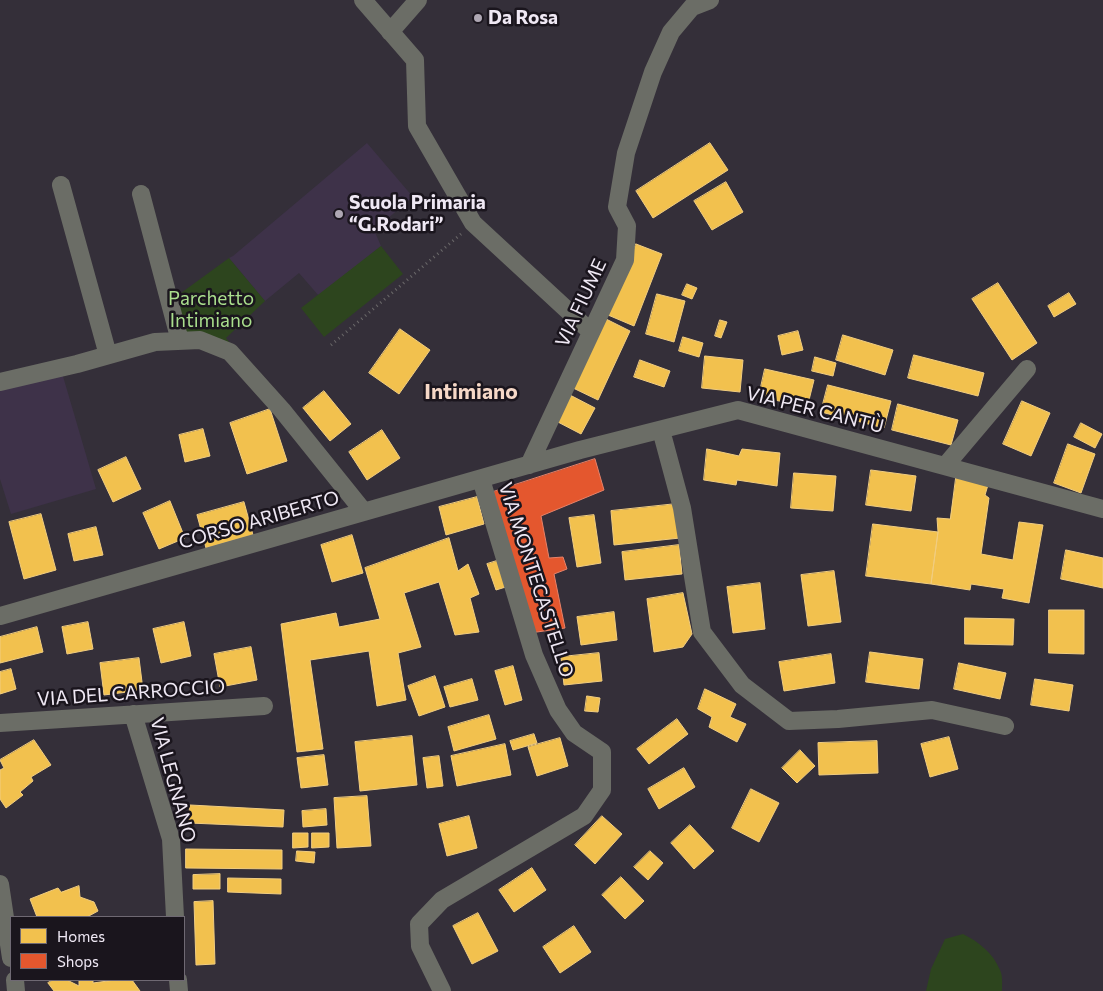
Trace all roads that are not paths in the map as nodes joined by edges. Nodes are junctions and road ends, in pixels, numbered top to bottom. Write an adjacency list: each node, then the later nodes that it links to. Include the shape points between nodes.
1 (363, 0): 5 (street)
2 (418, 0): 5 (street)
3 (710, 0): 4 (street, VIA FIUME)
4 (691, 4): 8 (street, VIA FIUME, via 671,32 653,72 626,153 617,208 627,226 624,260)
5 (390, 32): 8 (street, via 416,60 417,126 473,223)
6 (61, 186): 10 (street)
7 (140, 194): 9 (street)
8 (591, 332): 14 (street, VIA FIUME)
9 (180, 341): 10 (street, via 155,342); 18 (street, via 200,340 230,352 282,410)
10 (108, 355): 12 (street)
11 (1027, 369): 15 (street)
12 (0, 382)
13 (661, 430): 14 (street, VIA PER CANTÙ); 15 (street, VIA PER CANTÙ, via 738,410); 23 (street, via 682,508 702,632 742,685 789,721 932,710)
14 (529, 465): 16 (street, CORSO ARIBERTO)
15 (946, 466): 17 (street, VIA PER CANTÙ)
16 (481, 479): 18 (street, CORSO ARIBERTO); 27 (street, VIA MONTECASTELLO, via 534,655 558,710 574,733 602,752 602,790 584,816 442,900 419,924 420,946)
17 (1103, 509)
18 (364, 512): 19 (street, CORSO ARIBERTO)
19 (0, 616)
20 (264, 706): 21 (street, VIA DEL CARROCCIO)
21 (133, 714): 22 (street, VIA DEL CARROCCIO); 25 (street, VIA LEGNANO, via 171,839)
22 (0, 723)
23 (1005, 726)
24 (0, 884): 26 (street)
25 (175, 916)
26 (10, 951)
27 (442, 991)

